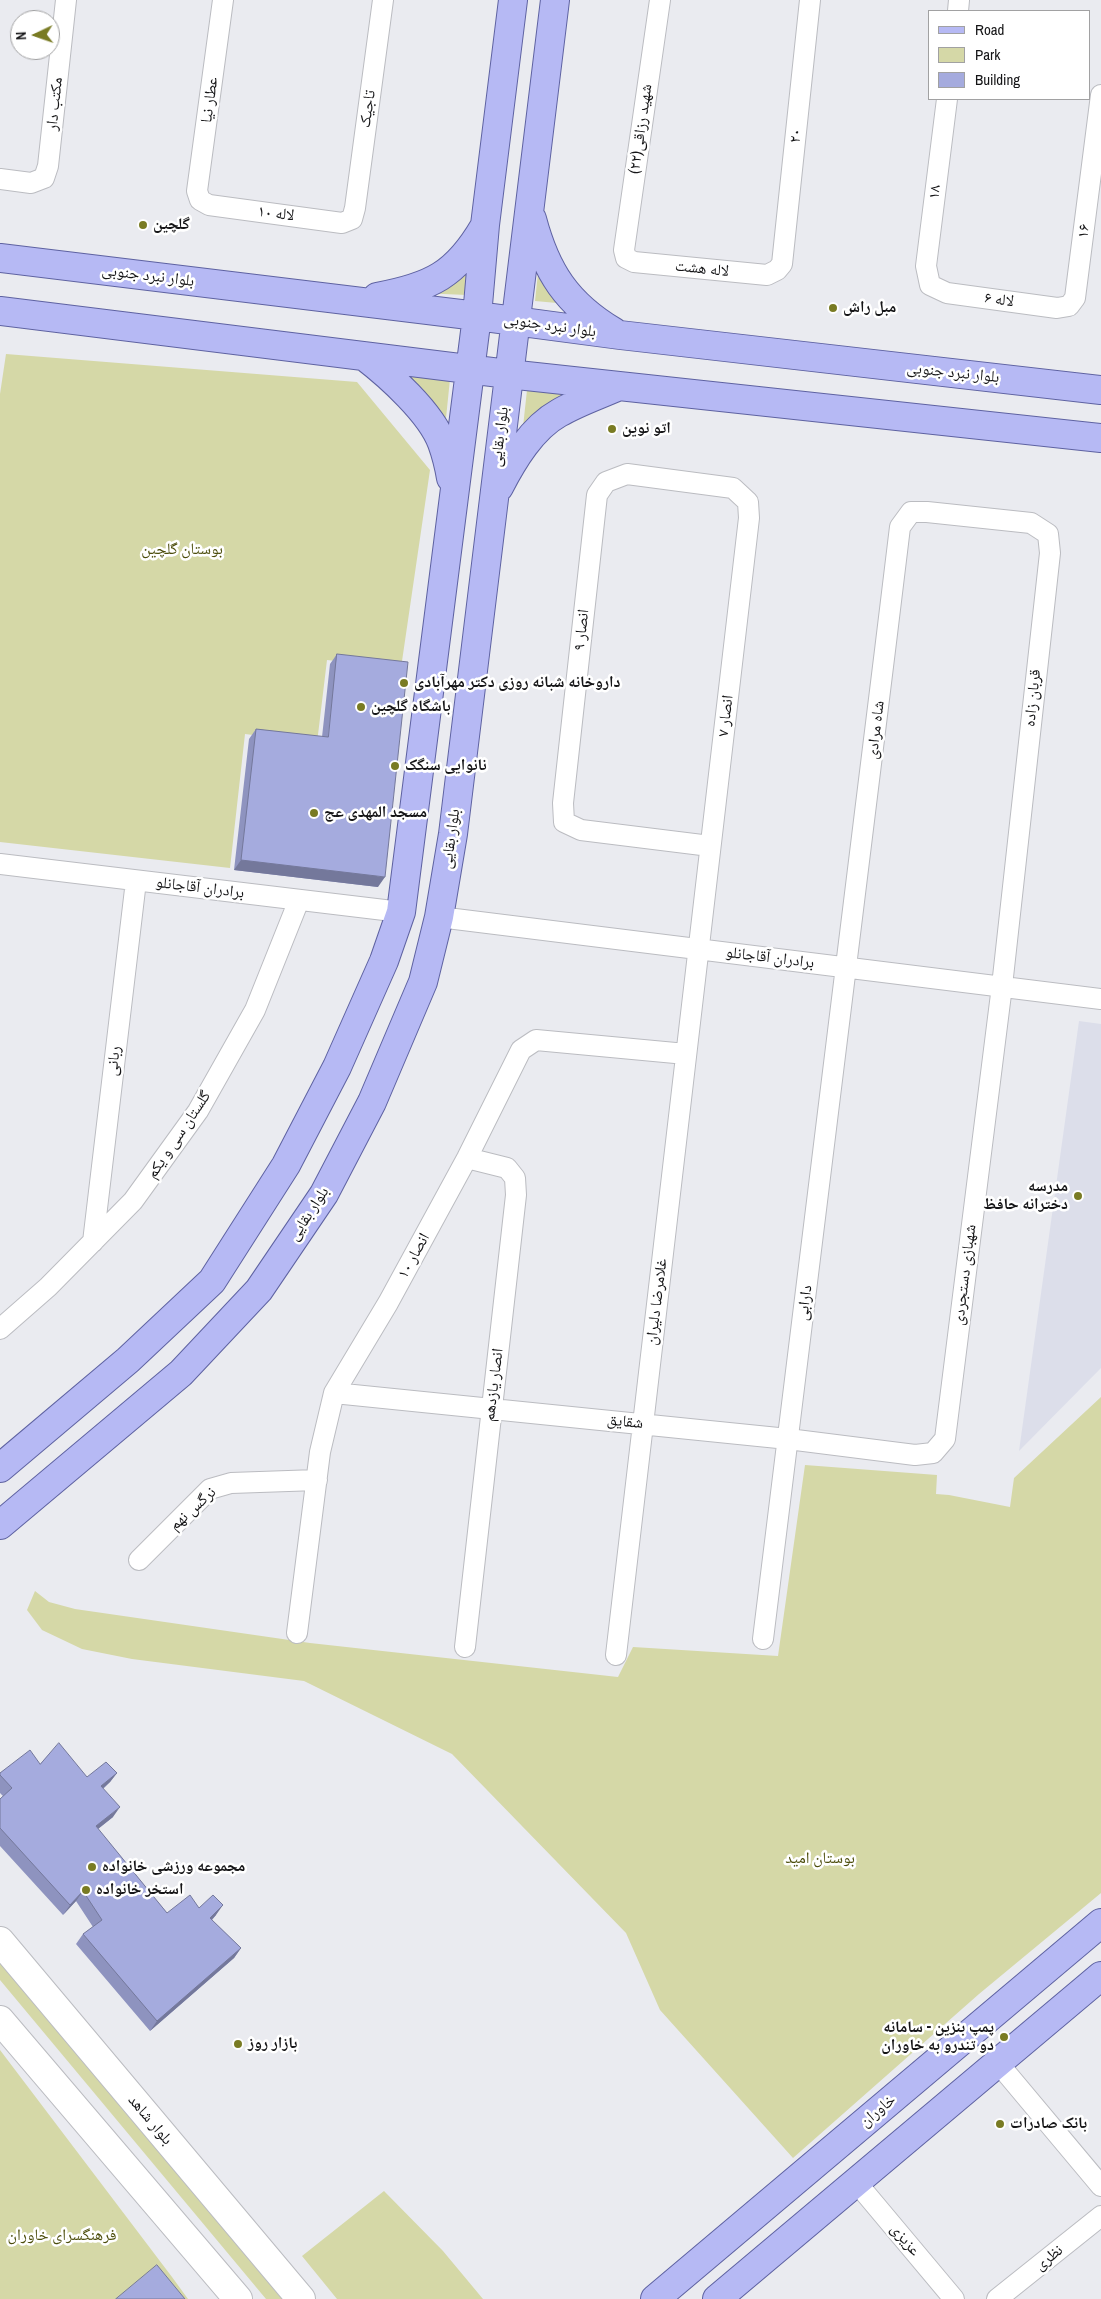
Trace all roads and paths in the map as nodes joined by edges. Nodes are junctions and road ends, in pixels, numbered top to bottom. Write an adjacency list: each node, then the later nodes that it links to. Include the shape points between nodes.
1 (66, 0): 10 (street, مکتب دار, via 44,178 31,183)
2 (223, 0): 11 (street, عطار نیا, via 197,191)
3 (383, 0): 13 (street, تاجیک)
4 (513, 0): 14 (main road)
5 (555, 0): 12 (main road, بلوار بقایی)
6 (660, 0): 16 (street, شهید رزاقی(۲۲), via 624,250)
7 (810, 0): 17 (street, ۲۰, via 782,264)
8 (1101, 95): 20 (street, ۱۶, via 1075,298)
9 (947, 100): 18 (street, ۱۸, via 926,266)
10 (0, 179)
11 (200, 200): 13 (street, لاله ۱۰, via 209,206 333,222)
12 (529, 207): 23 (main road, بلوار بقایی); 24 (main road, via 543,256 555,279 583,311)
13 (352, 219)
14 (485, 225): 19 (main road, via 460,262 443,276 400,293); 22 (main road)
15 (0, 258): 19 (main road, بلوار نبرد جنوبی)
16 (626, 258): 17 (street, لاله هشت, via 634,262 767,275)
17 (777, 270)
18 (930, 285): 20 (street, لاله ۶, via 956,294 1057,308)
19 (352, 300): 22 (main road, بلوار نبرد جنوبی)
20 (1069, 306)
21 (0, 311): 25 (main road)
22 (477, 316): 23 (main road, بلوار نبرد جنوبی); 26 (main road)
23 (516, 322): 24 (main road, بلوار نبرد جنوبی); 27 (main road, بلوار بقایی)
24 (620, 335): 29 (main road, بلوار نبرد جنوبی)
25 (364, 356): 26 (main road); 32 (main road, via 384,371 432,424 442,443)
26 (470, 369): 27 (main road); 32 (main road)
27 (508, 374): 28 (main road); 33 (main road, بلوار بقایی)
28 (620, 385): 30 (main road); 33 (main road, via 557,414 543,426 512,461)
29 (1101, 390)
30 (1101, 438)
31 (733, 488): 35 (street, انصار ۷, via 748,502 749,518); 35 (street, انصار ۹, via 627,474 606,482 597,495 563,803 564,822 581,830)
32 (454, 490): 39 (main road)
33 (492, 499): 40 (main road, بلوار بقایی, via 453,834)
34 (927, 512): 42 (street, شاه مرادی, via 911,512 900,527); 43 (street, قربان زاده, via 1031,523 1048,534 1050,553)
35 (710, 846): 41 (street, انصار ۷)
36 (0, 864): 37 (street, برادران آقاجانلو)
37 (136, 881): 38 (street, برادران آقاجانلو); 47 (street, ربانی)
38 (298, 900): 39 (street, برادران آقاجانلو); 47 (street, گلستان سی و یکم, via 255,1010 198,1111 133,1201)
39 (401, 912): 40 (main road); 54 (main road, via 384,961 337,1067 286,1165 212,1281 128,1360)
40 (439, 917): 41 (street, برادران آقاجانلو); 56 (main road, بلوار بقایی, via 423,982 372,1102 324,1194 259,1290 181,1373)
41 (698, 949): 42 (street, برادران آقاجانلو); 45 (street, غلامرضا دلیران)
42 (847, 967): 43 (street, برادران آقاجانلو); 52 (street, دارابی)
43 (1002, 986): 44 (street, برادران آقاجانلو); 53 (street, شهبازی دستجردی, via 945,1439 933,1453)
44 (1101, 998)
45 (686, 1054): 46 (street, انصار ۱۰, via 536,1040 521,1050); 51 (street, غلامرضا دلیران)
46 (467, 1158): 49 (street, انصار ۱۰, via 388,1303); 50 (street, انصار یازدهم, via 507,1168 515,1178 516,1195)
47 (93, 1242): 48 (street, گلستان سی و یکم)
48 (0, 1329)
49 (334, 1392): 50 (street, شقایق); 55 (street, انصار ۱۰)
50 (491, 1409): 51 (street, شقایق); 60 (street, انصار یازدهم)
51 (642, 1424): 52 (street, شقایق); 61 (street, غلامرضا دلیران)
52 (788, 1439): 53 (street, شقایق); 59 (street, دارابی)
53 (915, 1455)
54 (0, 1468)
55 (317, 1480): 57 (street, نرگس نهم, via 231,1483 210,1490); 58 (street, انصار ۱۰)
56 (0, 1525)
57 (139, 1560)
58 (297, 1633)
59 (763, 1639)
60 (465, 1646)
61 (616, 1655)
62 (1101, 1923): 72 (main road, خاوران)
63 (0, 1941): 71 (main road, بلوار شاهد)
64 (1101, 1976): 66 (main road)
65 (0, 2020): 70 (main road)
66 (998, 2063): 67 (main road); 68 (street)
67 (856, 2182): 73 (main road); 74 (street, عزیزی)
68 (1101, 2186)
69 (1101, 2216): 75 (street, نظری)
70 (238, 2299)
71 (301, 2299)
72 (655, 2299)
73 (717, 2299)
74 (954, 2299)
75 (997, 2299)

